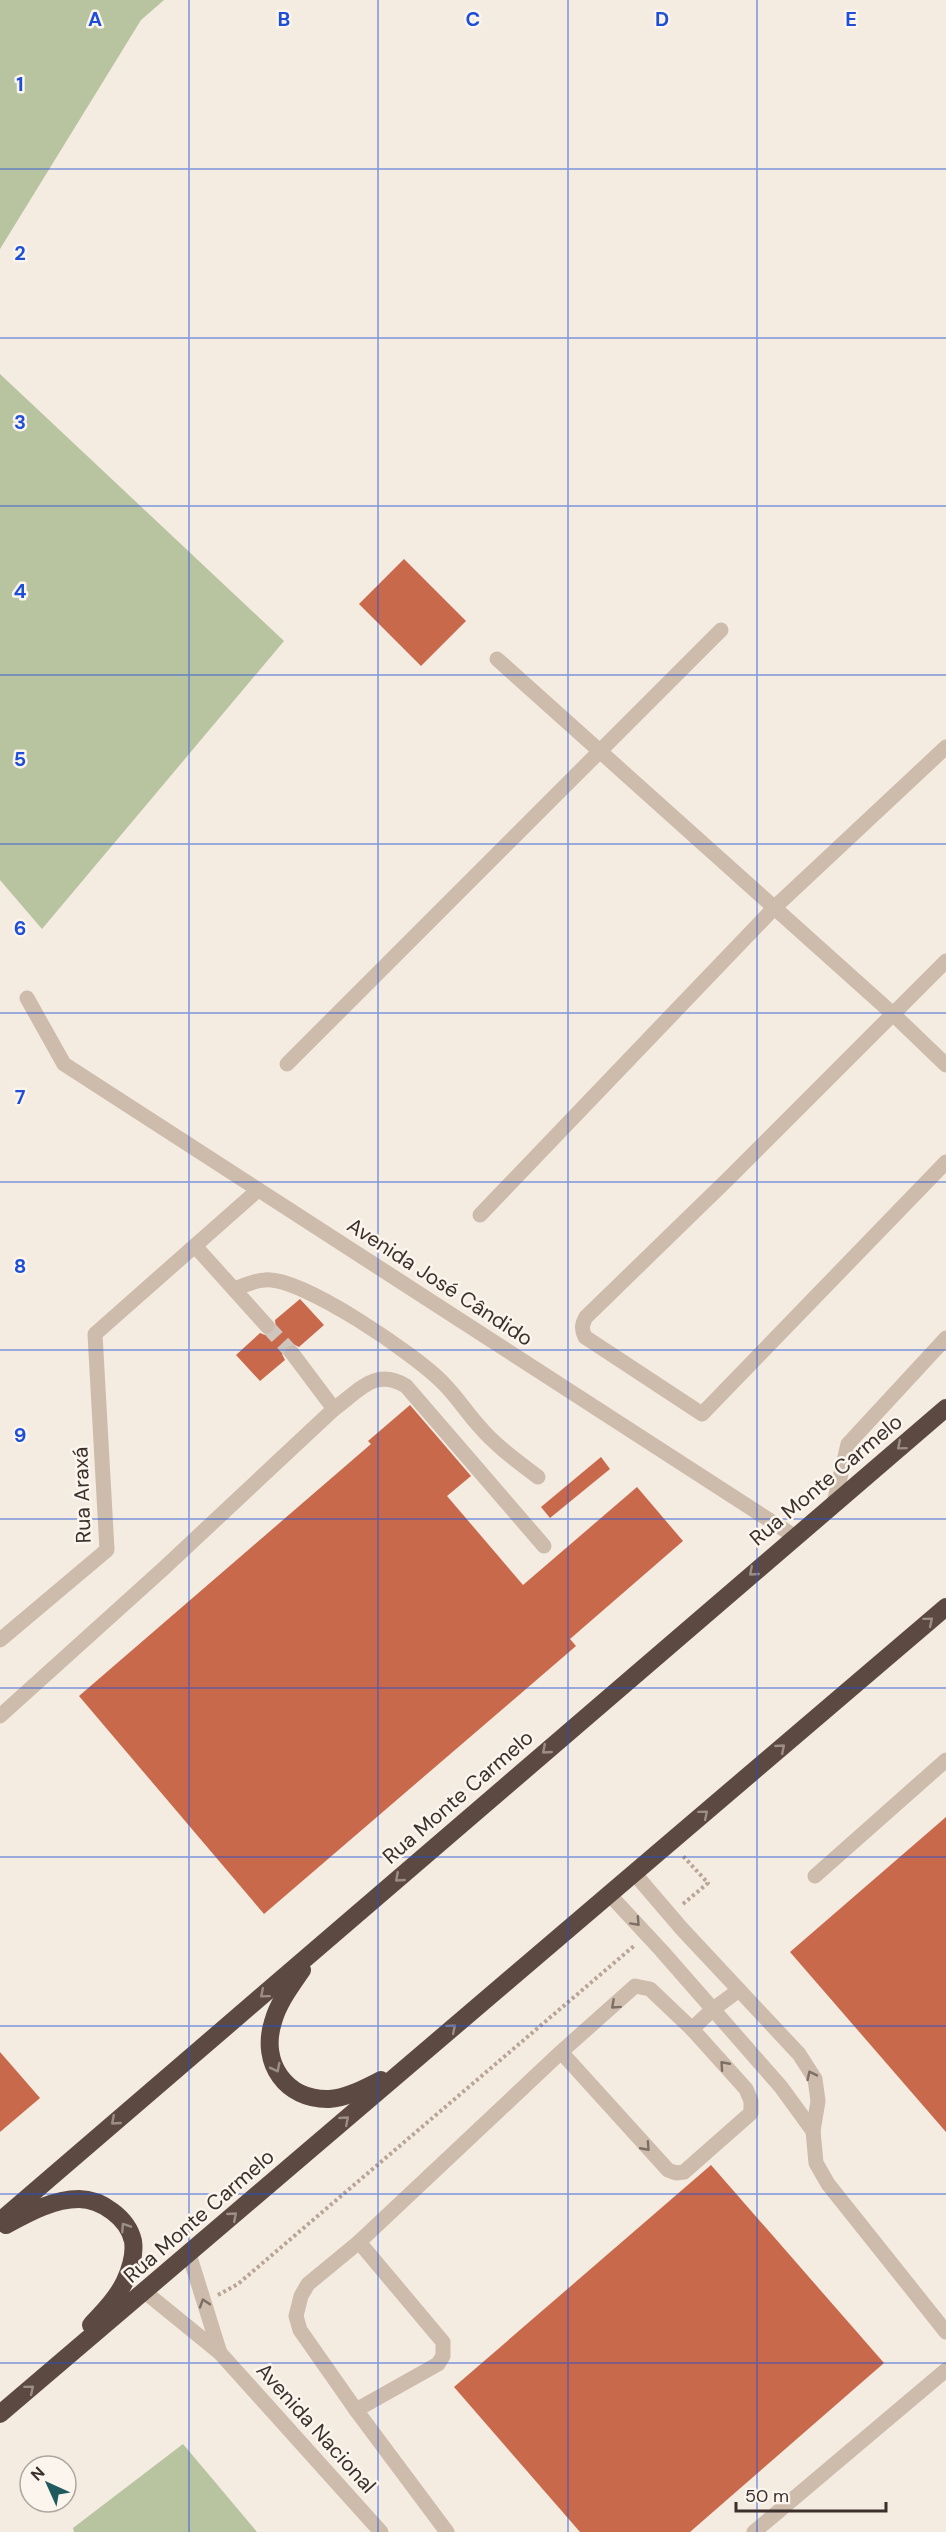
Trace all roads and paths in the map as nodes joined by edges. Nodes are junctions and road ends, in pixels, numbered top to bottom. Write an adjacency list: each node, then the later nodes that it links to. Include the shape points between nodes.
1 (721, 630): 4 (street)
2 (497, 659): 4 (street)
3 (946, 747): 5 (street)
4 (598, 750): 5 (street); 9 (street)
5 (775, 908): 8 (street); 13 (street)
6 (946, 961): 8 (street)
7 (27, 998): 12 (street, Avenida José Cândido, via 64,1064)
8 (893, 1014): 10 (street); 11 (street, via 586,1317 582,1332 702,1414)
9 (287, 1064)
10 (946, 1065)
11 (946, 1162)
12 (258, 1190): 14 (street); 23 (street, Avenida José Cândido)
13 (480, 1215)
14 (195, 1246): 15 (street); 26 (street, Rua Araxá, via 95,1334 107,1550)
15 (234, 1289): 16 (street); 21 (street, via 265,1280 288,1282 318,1295 418,1360 444,1383 501,1449)
16 (267, 1326)
17 (946, 1338): 22 (street, via 848,1444)
18 (292, 1353): 20 (street)
19 (946, 1408): 22 (highway, Rua Monte Carmelo, one-way to 22)
20 (334, 1409): 24 (street, via 375,1379 395,1379 406,1386); 27 (street)
21 (537, 1477)
22 (834, 1503): 23 (highway, Rua Monte Carmelo)
23 (794, 1536): 35 (highway, Rua Monte Carmelo, one-way to 35)
24 (544, 1546)
25 (946, 1607): 29 (highway, Rua Monte Carmelo, one-way to 25)
26 (0, 1640)
27 (0, 1716)
28 (946, 1760): 31 (street)
29 (670, 1842): 30 (highway, Rua Monte Carmelo); 33 (path, via 708,1883)
30 (634, 1873): 32 (highway, Rua Monte Carmelo); 33 (street)
31 (815, 1876)
32 (609, 1894): 34 (street, one-way to 34); 40 (highway, Rua Monte Carmelo, one-way to 32)
33 (669, 1915): 36 (street)
34 (648, 1935): 37 (street); 49 (path, via 238,2284)
35 (324, 1943): 40 (highway, one-way to 40, via 284,1997 272,2022 269,2046 273,2067 287,2086 309,2098 332,2099 360,2091); 44 (highway, Rua Monte Carmelo, one-way to 44)
36 (739, 1990): 37 (street); 41 (street, one-way to 36, via 815,2079 800,2054)
37 (712, 2010): 38 (street); 42 (street)
38 (692, 2029): 39 (street, one-way to 39, via 650,1989 635,1986); 39 (street, one-way to 38, via 668,2170 684,2172 751,2113 746,2090)
39 (561, 2052): 46 (street)
40 (407, 2066): 47 (highway, Rua Monte Carmelo, one-way to 40)
41 (818, 2101): 42 (street); 43 (street)
42 (796, 2105): 43 (street)
43 (813, 2132): 50 (street, via 816,2163 828,2184)
44 (0, 2221)
45 (0, 2228): 52 (highway, one-way to 45, via 124,2282 132,2260 133,2241 126,2225 113,2212 96,2201 78,2199 34,2210)
46 (359, 2242): 54 (street, via 308,2284 296,2316 300,2330); 54 (street, via 443,2342 443,2356 438,2364)
47 (189, 2254): 48 (highway, Rua Monte Carmelo); 49 (street, Avenida Nacional)
48 (145, 2292): 51 (street, Avenida Nacional); 52 (highway, Rua Monte Carmelo)
49 (204, 2302): 51 (street, Avenida Nacional, one-way to 49)
50 (946, 2332)
51 (220, 2353): 56 (street, Avenida Nacional)
52 (59, 2363): 55 (highway, Rua Monte Carmelo, one-way to 52)
53 (946, 2370): 58 (street)
54 (356, 2410): 57 (street)
55 (0, 2414)
56 (381, 2532)
57 (447, 2532)
58 (754, 2532)

